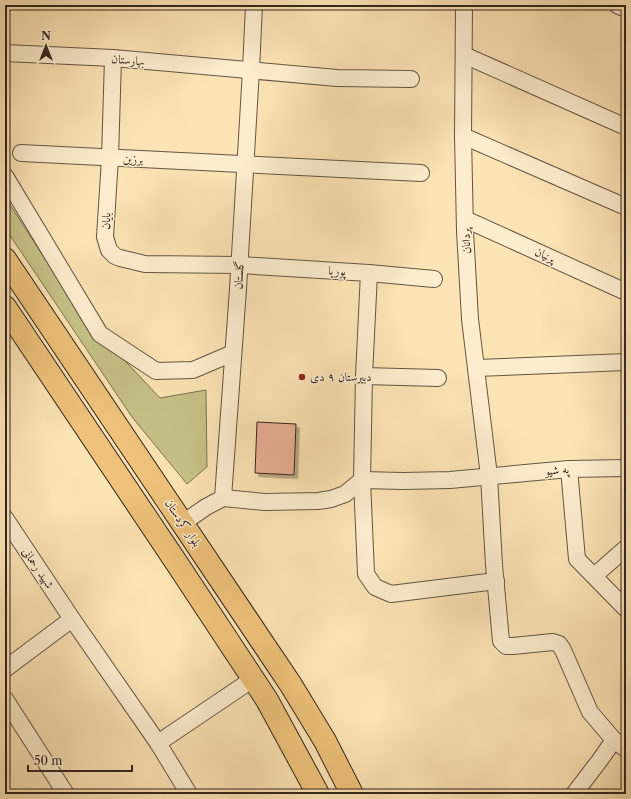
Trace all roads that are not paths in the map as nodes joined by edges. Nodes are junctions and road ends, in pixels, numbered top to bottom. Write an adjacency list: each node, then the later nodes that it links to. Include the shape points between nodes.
1 (254, 5): 8 (street, گلستان)
2 (464, 5): 6 (street, پردانان)
3 (617, 5): 4 (street)
4 (626, 9)
5 (5, 53): 7 (street, بهارستان)
6 (464, 55): 10 (street); 11 (street, پردانان)
7 (113, 58): 8 (street, بهارستان); 13 (street, بایان)
8 (251, 70): 9 (street, بهارستان, via 337,78); 14 (street, گلستان)
9 (410, 79)
10 (626, 127)
11 (463, 136): 17 (street); 18 (street, پردانان)
12 (21, 153): 13 (street, برزین)
13 (110, 158): 14 (street, برزین); 20 (street, بایان, via 105,237 109,250 115,256 145,264)
14 (246, 164): 15 (street, برزین); 20 (street, گلستان)
15 (422, 173)
16 (5, 176): 25 (street, via 100,334 156,371 193,370)
17 (626, 206)
18 (465, 219): 23 (street, پرنیان); 27 (street, پردانان, via 470,319)
19 (5, 258): 36 (main road, بلوار کردستان)
20 (240, 265): 21 (street, پوریا); 25 (street, گلستان)
21 (370, 273): 22 (street, پوریا); 28 (street)
22 (434, 279)
23 (626, 292)
24 (5, 307): 39 (main road)
25 (233, 353): 34 (street, گلستان)
26 (626, 362): 27 (street)
27 (476, 368): 32 (street, پردانان)
28 (364, 376): 29 (street); 33 (street)
29 (438, 378)
30 (626, 468): 31 (street, په شیو)
31 (569, 469): 32 (street, په شیو); 40 (street, via 577,559)
32 (489, 476): 33 (street, په شیو, via 450,480); 41 (street, پردانان)
33 (362, 480): 34 (street, via 345,494 318,501 265,502); 41 (street, via 366,574 375,587 391,594)
34 (223, 498): 36 (street)
35 (5, 518): 43 (street, شهید رحمانی)
36 (183, 523): 38 (main road, بلوار کردستان)
37 (626, 548): 40 (street)
38 (200, 549): 39 (main road); 46 (main road, بلوار کردستان)
39 (178, 565): 45 (main road)
40 (594, 576): 42 (street)
41 (496, 581): 50 (street, پردانان, via 501,641 506,646 553,642 559,644 590,712)
42 (626, 609)
43 (72, 618): 44 (street); 49 (street, شهید رحمانی)
44 (5, 668)
45 (253, 679): 48 (main road); 49 (street)
46 (291, 685): 48 (main road); 54 (main road, بلوار کردستان, via 326,740)
47 (5, 699): 51 (street)
48 (267, 700): 53 (main road)
49 (158, 743): 52 (street, شهید رحمانی)
50 (620, 744): 55 (street, via 600,760)
51 (66, 794)
52 (190, 794)
53 (318, 794)
54 (352, 794)
55 (574, 794)

